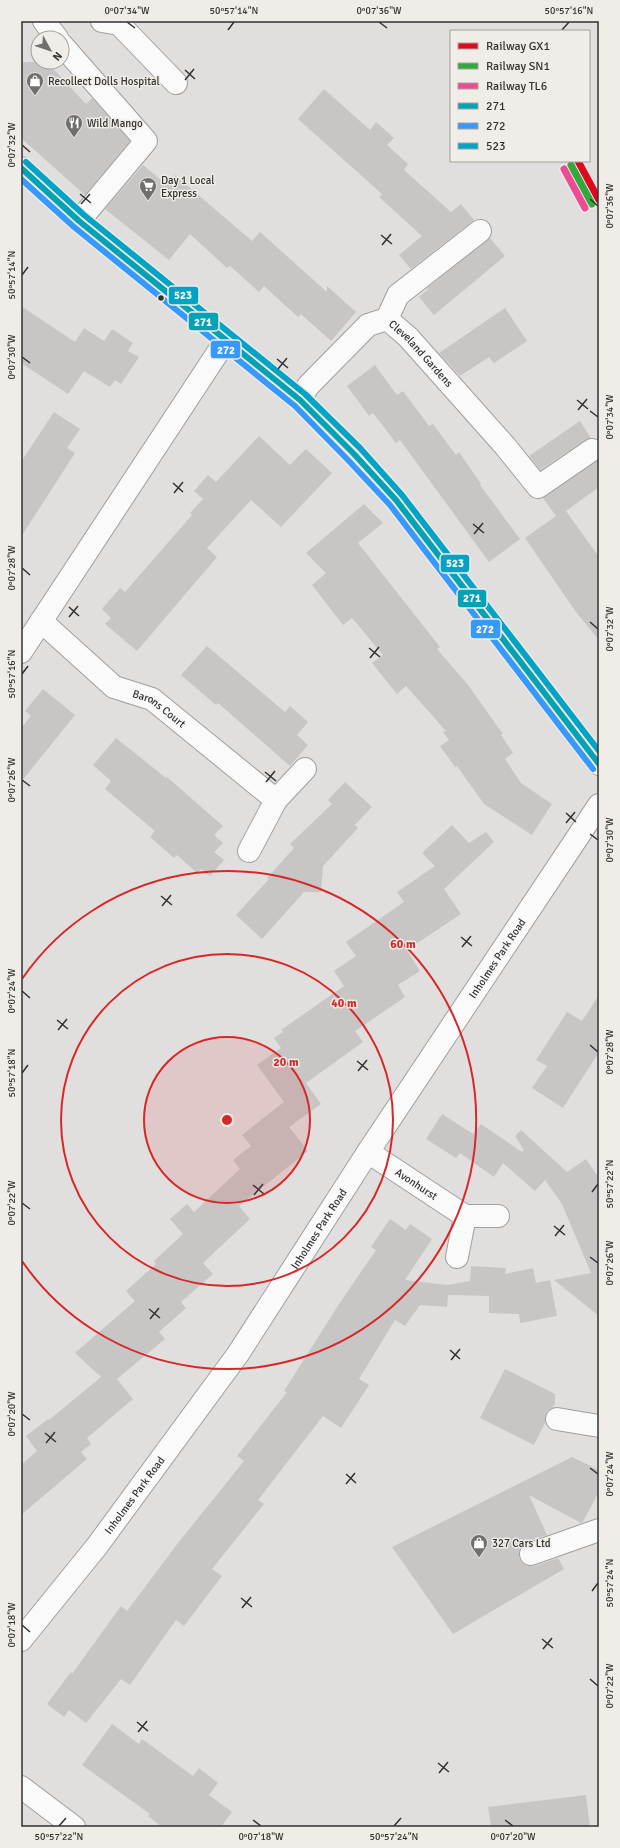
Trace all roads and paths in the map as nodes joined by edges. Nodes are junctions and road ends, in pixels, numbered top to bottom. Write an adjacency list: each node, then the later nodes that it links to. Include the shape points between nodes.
1 (44, 21): 3 (street)
2 (102, 21): 5 (street, via 119,24)
3 (50, 30)
4 (70, 55): 7 (street, via 146,141)
5 (176, 83)
6 (21, 168): 7 (street)
7 (79, 220): 10 (street)
8 (480, 231): 9 (street, via 398,295)
9 (387, 319): 11 (street, Cleveland Gardens, via 368,325 308,386); 12 (street, Cleveland Gardens, via 408,337 538,487)
10 (226, 340): 11 (street); 13 (street)
11 (300, 400): 15 (street, via 396,500)
12 (592, 450)
13 (41, 621): 14 (street); 17 (street, Barons Court, via 114,687 152,699)
14 (21, 652)
15 (599, 764)
16 (306, 769): 17 (street)
17 (276, 800): 19 (street)
18 (599, 805): 20 (street, Inholmes Park Road)
19 (249, 851)
20 (368, 1152): 21 (street, Avonhurst); 28 (street, Inholmes Park Road, via 238,1354 97,1546)
21 (465, 1216): 22 (street); 23 (street)
22 (498, 1216)
23 (457, 1257)
24 (557, 1419): 25 (street)
25 (599, 1426)
26 (599, 1530): 27 (street)
27 (531, 1554)
28 (21, 1640)
29 (21, 1787): 30 (street)
30 (74, 1827)

